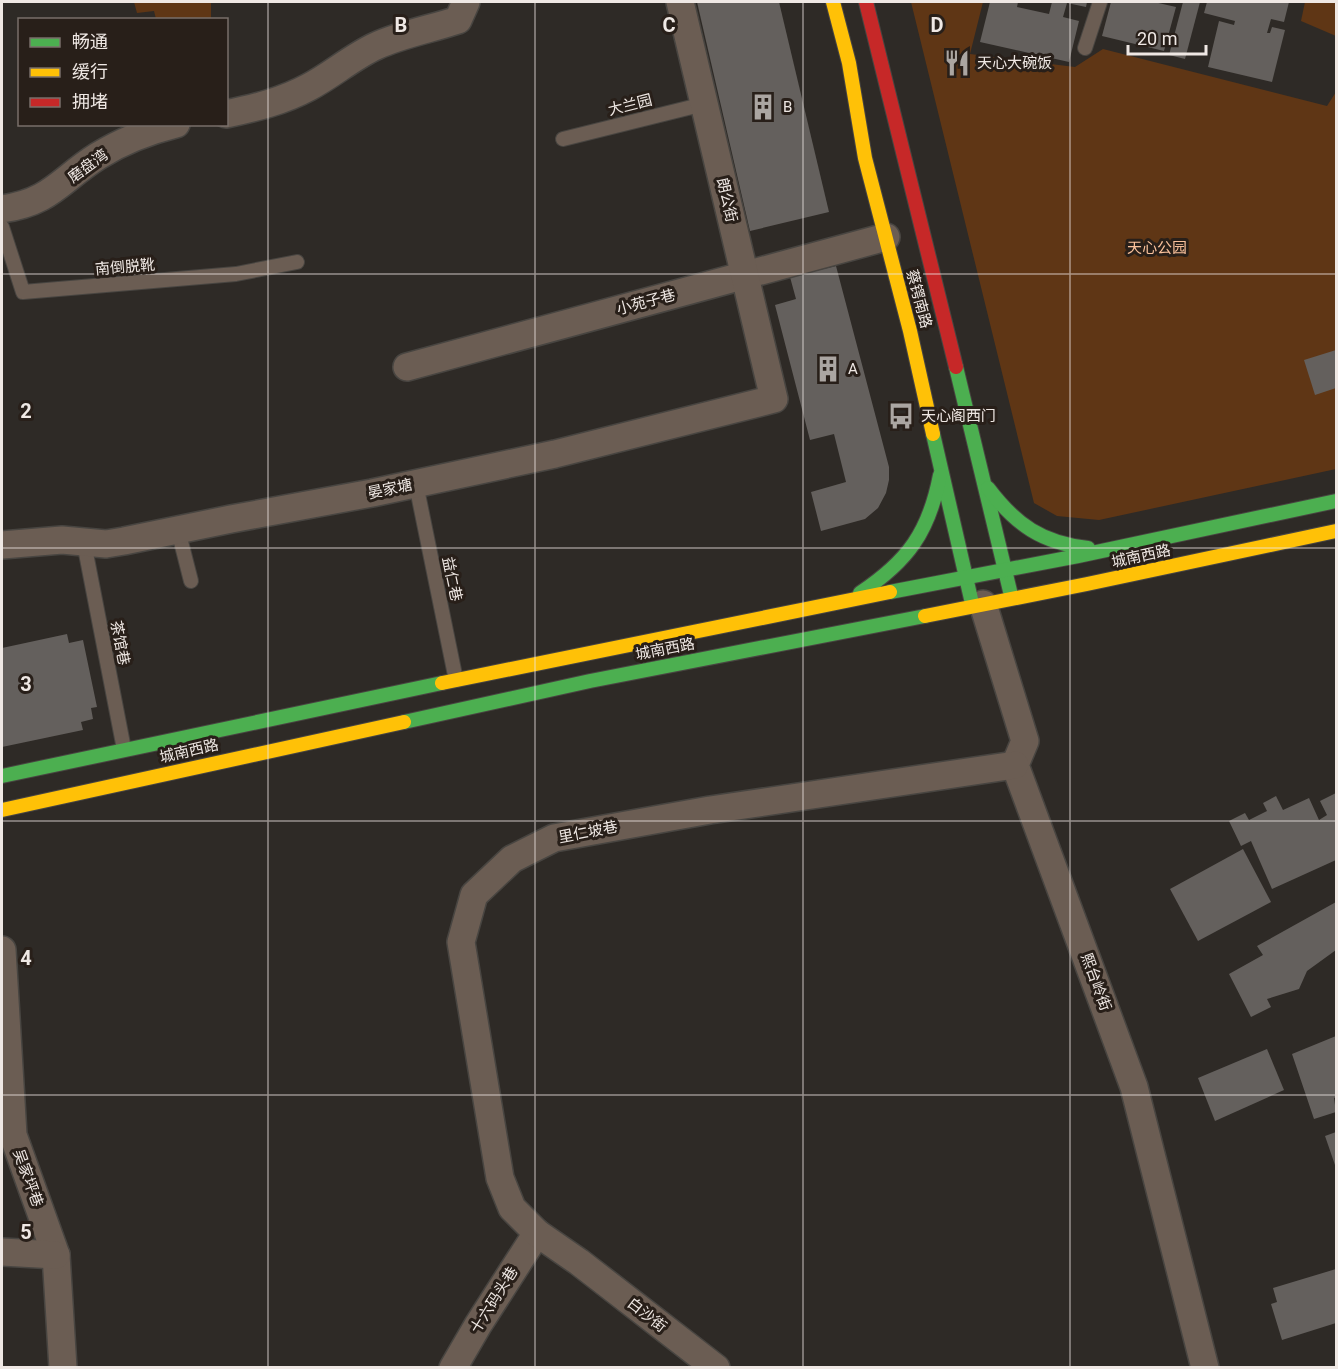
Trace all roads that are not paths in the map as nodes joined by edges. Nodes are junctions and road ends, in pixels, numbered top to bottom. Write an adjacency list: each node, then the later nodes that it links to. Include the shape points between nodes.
1 (466, 2): 8 (street, via 458,20 373,47 286,98)
2 (680, 2): 7 (street, 朗公街)
3 (833, 2): 13 (main road, 蔡锷南路, via 849,63 865,158)
4 (866, 2): 20 (main road, 蔡锷南路)
5 (1100, 2): 6 (lane)
6 (1085, 48)
7 (704, 104): 10 (lane, 大兰园); 15 (street, 朗公街)
8 (228, 114)
9 (170, 126): 11 (street, 磨盘湾, via 130,139 97,156 50,193)
10 (563, 139)
11 (2, 209)
12 (2, 227): 14 (lane, 南倒脱靴, via 23,292 237,274)
13 (886, 237): 15 (street, 小苑子巷); 18 (main road, 蔡锷南路)
14 (297, 262)
15 (744, 276): 16 (street, 小苑子巷); 17 (street, 朗公街)
16 (407, 367)
17 (774, 399): 19 (street, 晏家塘)
18 (941, 467): 28 (main road, 蔡锷南路); 31 (main road, via 937,499 926,529 883,579)
19 (416, 484): 22 (street, 晏家塘); 33 (lane, 益仁巷)
20 (986, 485): 26 (main road, via 1003,510 1047,540 1077,548); 27 (main road, 蔡锷南路)
21 (1336, 501): 26 (main road, 城南西路)
22 (178, 530): 24 (street, 晏家塘, via 106,544); 29 (lane)
23 (1336, 531): 30 (main road, 城南西路)
24 (84, 543): 25 (street, 晏家塘, via 62,540); 34 (lane, 茶馆巷)
25 (2, 545)
26 (1111, 549): 27 (main road, 城南西路)
27 (1006, 570): 28 (main road, 城南西路); 30 (main road, 蔡锷南路)
28 (966, 577): 31 (main road, 城南西路); 32 (main road, 蔡锷南路)
29 (191, 581)
30 (1012, 599): 32 (main road, 城南西路)
31 (847, 601): 33 (main road, 城南西路)
32 (977, 605): 35 (street, via 1025,741); 37 (main road, 城南西路, via 590,681)
33 (456, 680): 34 (main road, 城南西路)
34 (124, 749): 36 (main road, 城南西路)
35 (1016, 765): 39 (street, 里仁坡巷, via 710,810 554,838 512,859 474,895 461,942 500,1178 512,1208); 46 (street, 熙台岭街, via 1134,1087)
36 (2, 776)
37 (2, 810)
38 (2, 951): 41 (street, 吴家坪巷, via 13,1135)
39 (537, 1233): 42 (street, 里仁坡巷); 44 (street, 十六码头巷)
40 (2, 1252): 41 (street)
41 (56, 1255): 43 (street, 吴家坪巷)
42 (579, 1262): 45 (street, 白沙街)
43 (63, 1368)
44 (453, 1368)
45 (716, 1368)
46 (1205, 1368)

